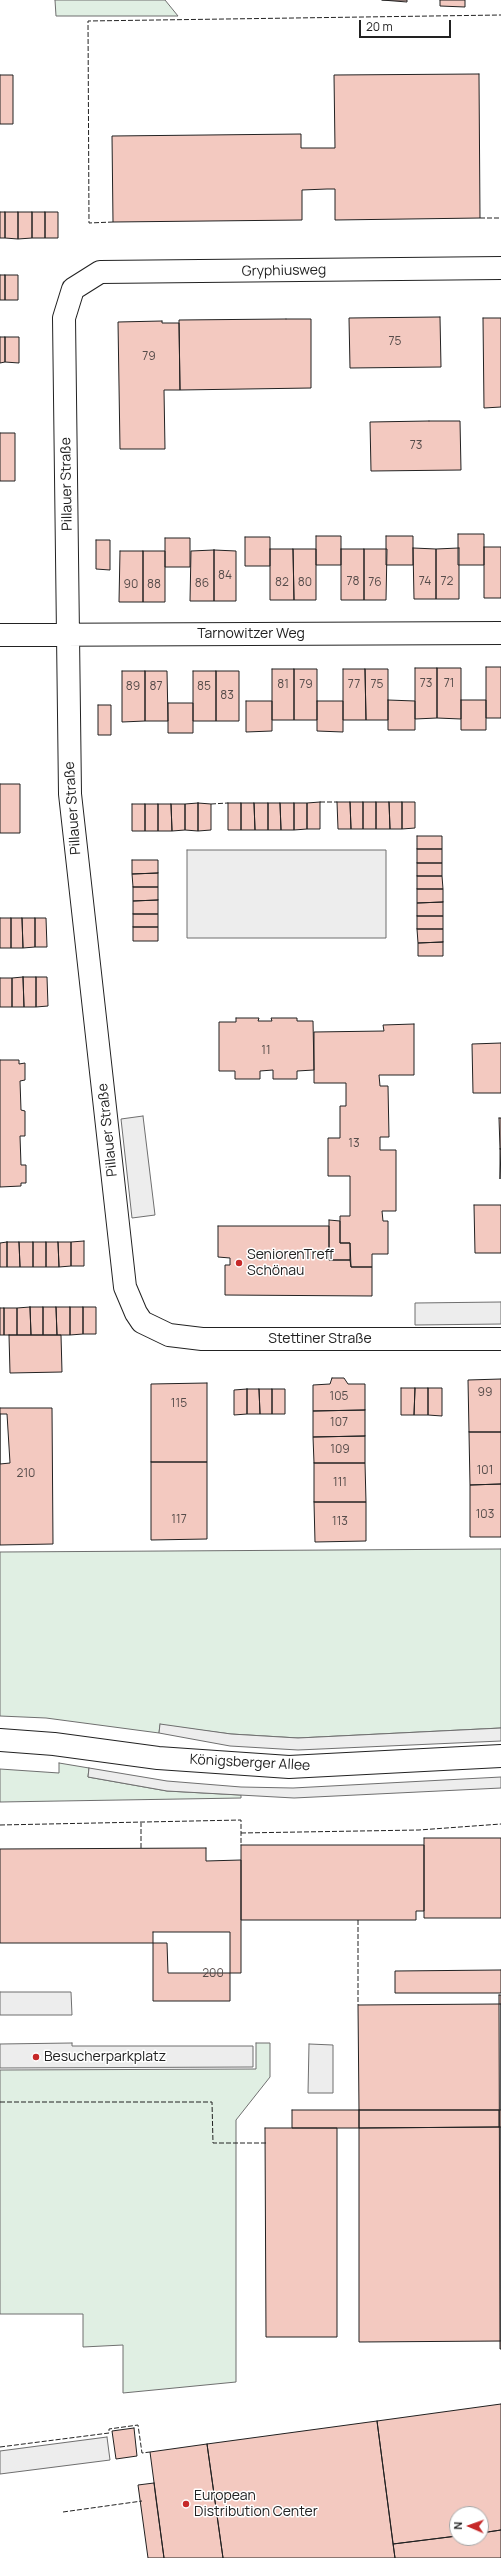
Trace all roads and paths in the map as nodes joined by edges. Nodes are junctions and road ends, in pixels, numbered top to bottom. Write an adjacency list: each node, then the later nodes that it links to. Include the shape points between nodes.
1 (501, 268): 2 (street, Gryphiusweg, via 100,272)
2 (73, 289): 5 (street, Pillauer Straße, via 64,318)
3 (501, 633): 5 (street, Tarnowitzer Weg)
4 (0, 635): 5 (street, Tarnowitzer Weg)
5 (69, 635): 6 (street, Pillauer Straße, via 70,794 80,897 97,1026 125,1287)
6 (142, 1322): 7 (street, Stettiner Straße, via 169,1335 202,1339)
7 (501, 1339)
8 (0, 1740): 9 (street, Königsberger Allee, via 54,1744 158,1758 290,1768)
9 (501, 1756)

